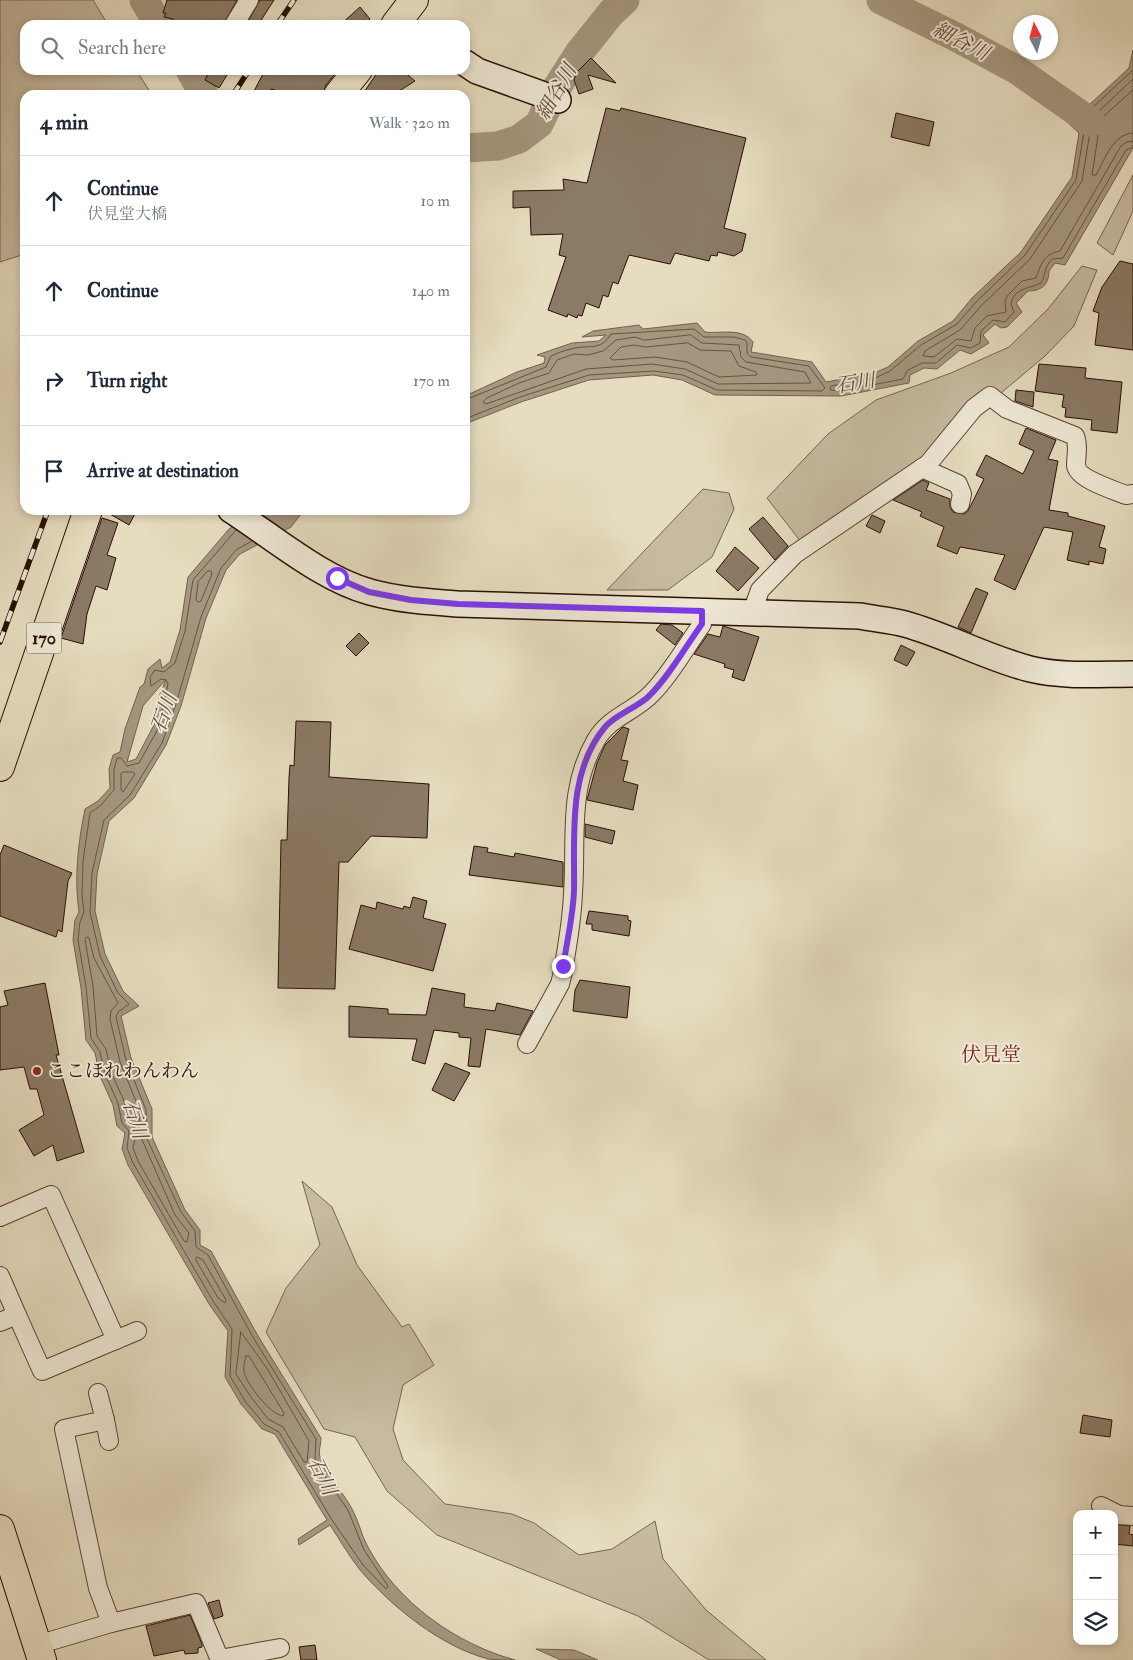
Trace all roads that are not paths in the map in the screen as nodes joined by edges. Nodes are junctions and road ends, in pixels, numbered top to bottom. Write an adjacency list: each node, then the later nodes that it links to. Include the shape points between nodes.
1 (249, 0): 2 (street)
2 (237, 20)
3 (470, 66): 6 (street)
4 (354, 75): 5 (highway)
5 (342, 90)
6 (550, 97)
7 (922, 468): 8 (street, via 974,408 990,396 1007,409 1075,436 1076,468 1081,475 1126,495); 9 (street, via 958,484 962,494); 13 (street, via 795,554 760,590)
8 (1133, 494)
9 (960, 504)
10 (86, 515): 15 (highway, 170)
11 (239, 515): 12 (street, via 316,566 369,592 458,604)
12 (702, 611): 13 (street); 16 (street, via 702,624 650,695 606,726 584,766 575,801 574,893 562,976)
13 (755, 613): 14 (street, via 860,616 903,623 990,657 1032,669 1070,674)
14 (1133, 674)
15 (0, 767)
16 (527, 1044)
17 (0, 1217): 22 (street, via 51,1196)
18 (0, 1276): 19 (street)
19 (17, 1315): 20 (street); 22 (street, via 42,1371)
20 (0, 1322)
21 (137, 1330): 22 (street)
22 (116, 1340)
23 (98, 1393): 24 (street)
24 (105, 1420): 25 (street); 29 (street, via 64,1430 98,1588)
25 (109, 1441)
26 (1101, 1506): 27 (street, via 1119,1515)
27 (1133, 1516)
28 (0, 1529): 31 (highway)
29 (111, 1623): 31 (street); 32 (street, via 196,1602)
30 (280, 1648): 32 (street)
31 (39, 1653)
32 (220, 1659)

